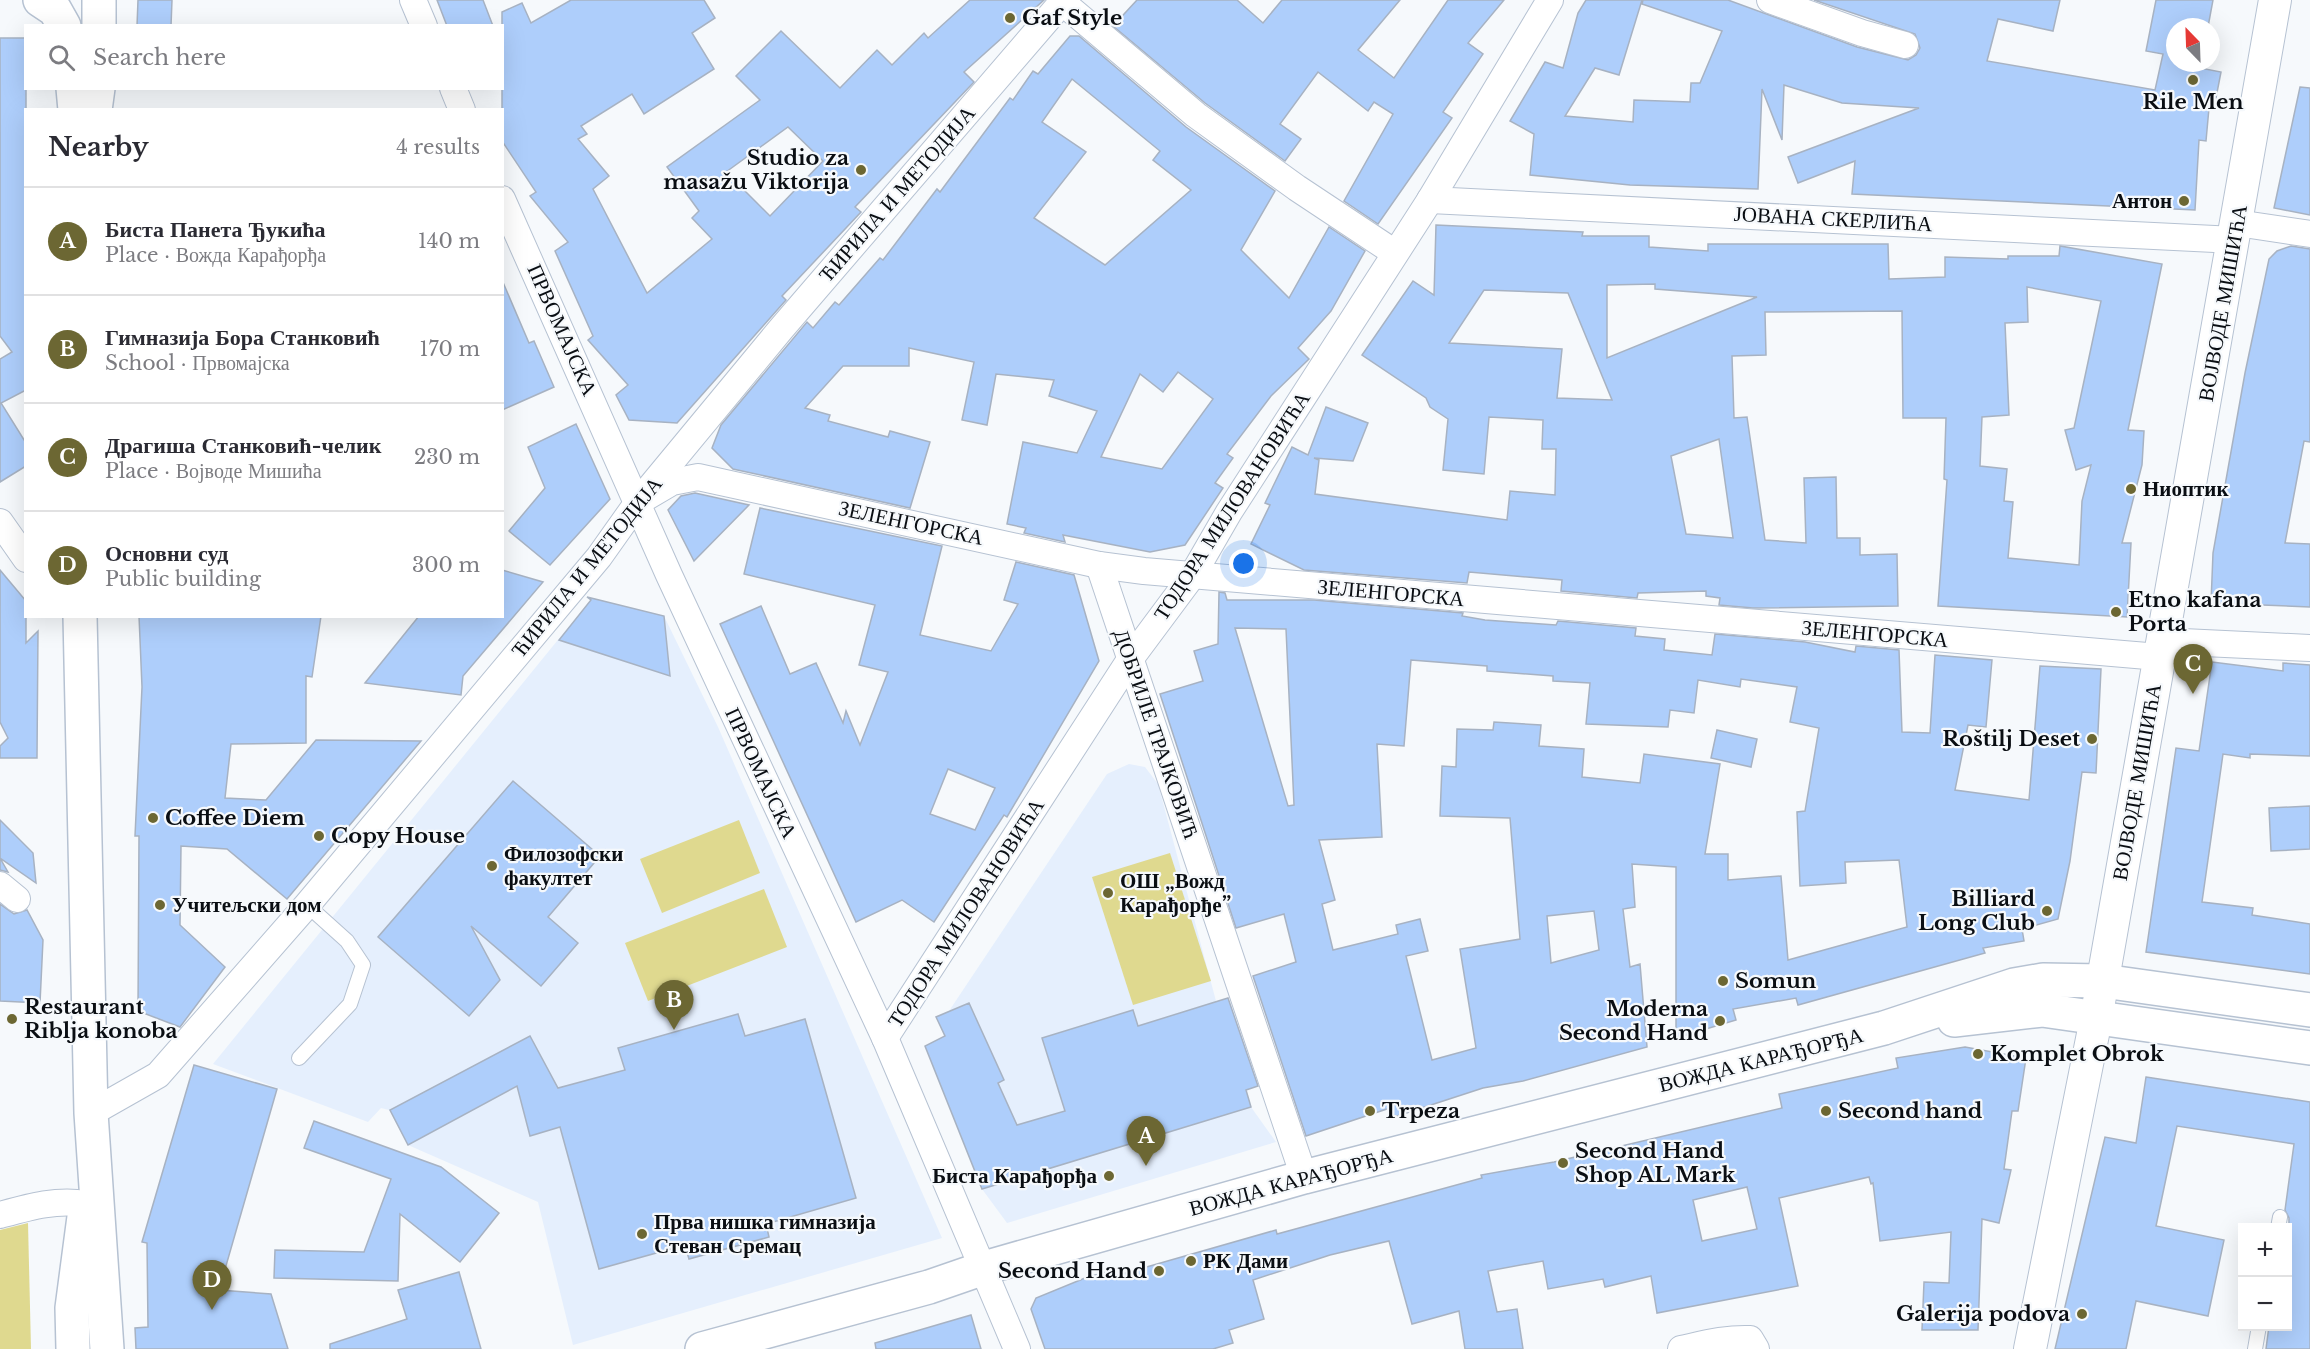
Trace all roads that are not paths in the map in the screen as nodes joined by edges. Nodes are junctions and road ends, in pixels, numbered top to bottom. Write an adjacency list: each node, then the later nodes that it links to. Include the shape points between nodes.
1 (40, 0): 9 (main road, via 55,10)
2 (68, 0): 10 (main road)
3 (99, 0): 11 (main road)
4 (413, 0): 12 (street)
5 (1550, 0): 20 (street, ТОДОРА МИЛОВАНОВИЋА)
6 (1770, 0): 13 (street)
7 (2275, 0): 22 (street, ВОЈВОДЕ МИШИЋА)
8 (1063, 1): 24 (street, via 1196,115); 25 (street, ЋИРИЛА И МЕТОДИЈА)
9 (64, 24)
10 (65, 24)
11 (99, 24)
12 (423, 24)
13 (1905, 45)
14 (73, 90): 17 (main road)
15 (98, 90): 18 (main road)
16 (454, 90): 19 (street)
17 (75, 108)
18 (95, 108)
19 (461, 108)
20 (1430, 200): 22 (street, ЈОВАНА СКЕРЛИЋА); 24 (street, ТОДОРА МИЛОВАНОВИЋА)
21 (504, 203): 25 (street, ПРВОМАЈСКА)
22 (2236, 231): 23 (street, ЈОВАНА СКЕРЛИЋА); 32 (street, ВОЈВОДЕ МИШИЋА)
23 (2310, 234)
24 (1395, 253): 29 (street, ТОДОРА МИЛОВАНОВИЋА)
25 (638, 502): 28 (street, ЗЕЛЕНГОРСКА, via 672,482 705,478); 34 (street, ЋИРИЛА И МЕТОДИЈА, via 599,557); 39 (street, ПРВОМАЈСКА)
26 (0, 522): 27 (street)
27 (24, 556)
28 (1099, 565): 29 (street, ЗЕЛЕНГОРСКА); 33 (street, ДОБРИЛЕ ТРАЈКОВИЋ)
29 (1192, 576): 32 (street, ЗЕЛЕНГОРСКА); 33 (street, ТОДОРА МИЛОВАНОВИЋА)
30 (75, 623): 42 (main road)
31 (2310, 648): 32 (street, ЗЕЛЕНГОРСКА)
32 (2160, 649): 35 (street, ВОЈВОДЕ МИШИЋА)
33 (1131, 658): 39 (street, ТОДОРА МИЛОВАНОВИЋА); 44 (street, ДОБРИЛЕ ТРАЈКОВИЋ)
34 (307, 905): 41 (lane, via 347,941 363,965 350,1004); 42 (street, ЋИРИЛА И МЕТОДИЈА, via 158,1075)
35 (2103, 981): 36 (main road, ВОЖДА КАРАЂОРЂА); 37 (street, ВОЈВОДЕ МИШИЋА); 38 (main road, ВОЖДА КАРАЂОРЂА, via 2043,980 2014,985)
36 (2310, 1010)
37 (2096, 1019): 38 (main road, ВОЖДА КАРАЂОРЂА, via 2042,1010); 40 (main road, ВОЖДА КАРАЂОРЂА); 55 (street, ВОЈВОДЕ МИШИЋА)
38 (1884, 1028): 44 (main road, ВОЖДА КАРАЂОРЂА)
39 (885, 1038): 47 (street, ПРВОМАЈСКА)
40 (2310, 1048)
41 (299, 1058)
42 (91, 1113): 43 (main road)
43 (93, 1153): 45 (main road); 50 (main road)
44 (1304, 1177): 47 (main road, ВОЖДА КАРАЂОРЂА)
45 (86, 1204): 46 (street, via 41,1204); 49 (main road, via 72,1308)
46 (0, 1215)
47 (984, 1268): 51 (main road, ВОЖДА КАРАЂОРЂА, via 929,1287); 52 (street, ПРВОМАЈСКА)
48 (2258, 1331): 56 (lane)
49 (73, 1349)
50 (107, 1349)
51 (702, 1349)
52 (1017, 1349)
53 (1681, 1349): 54 (street, via 1742,1338 1750,1339)
54 (1756, 1349)
55 (2030, 1349)
56 (2255, 1349)

